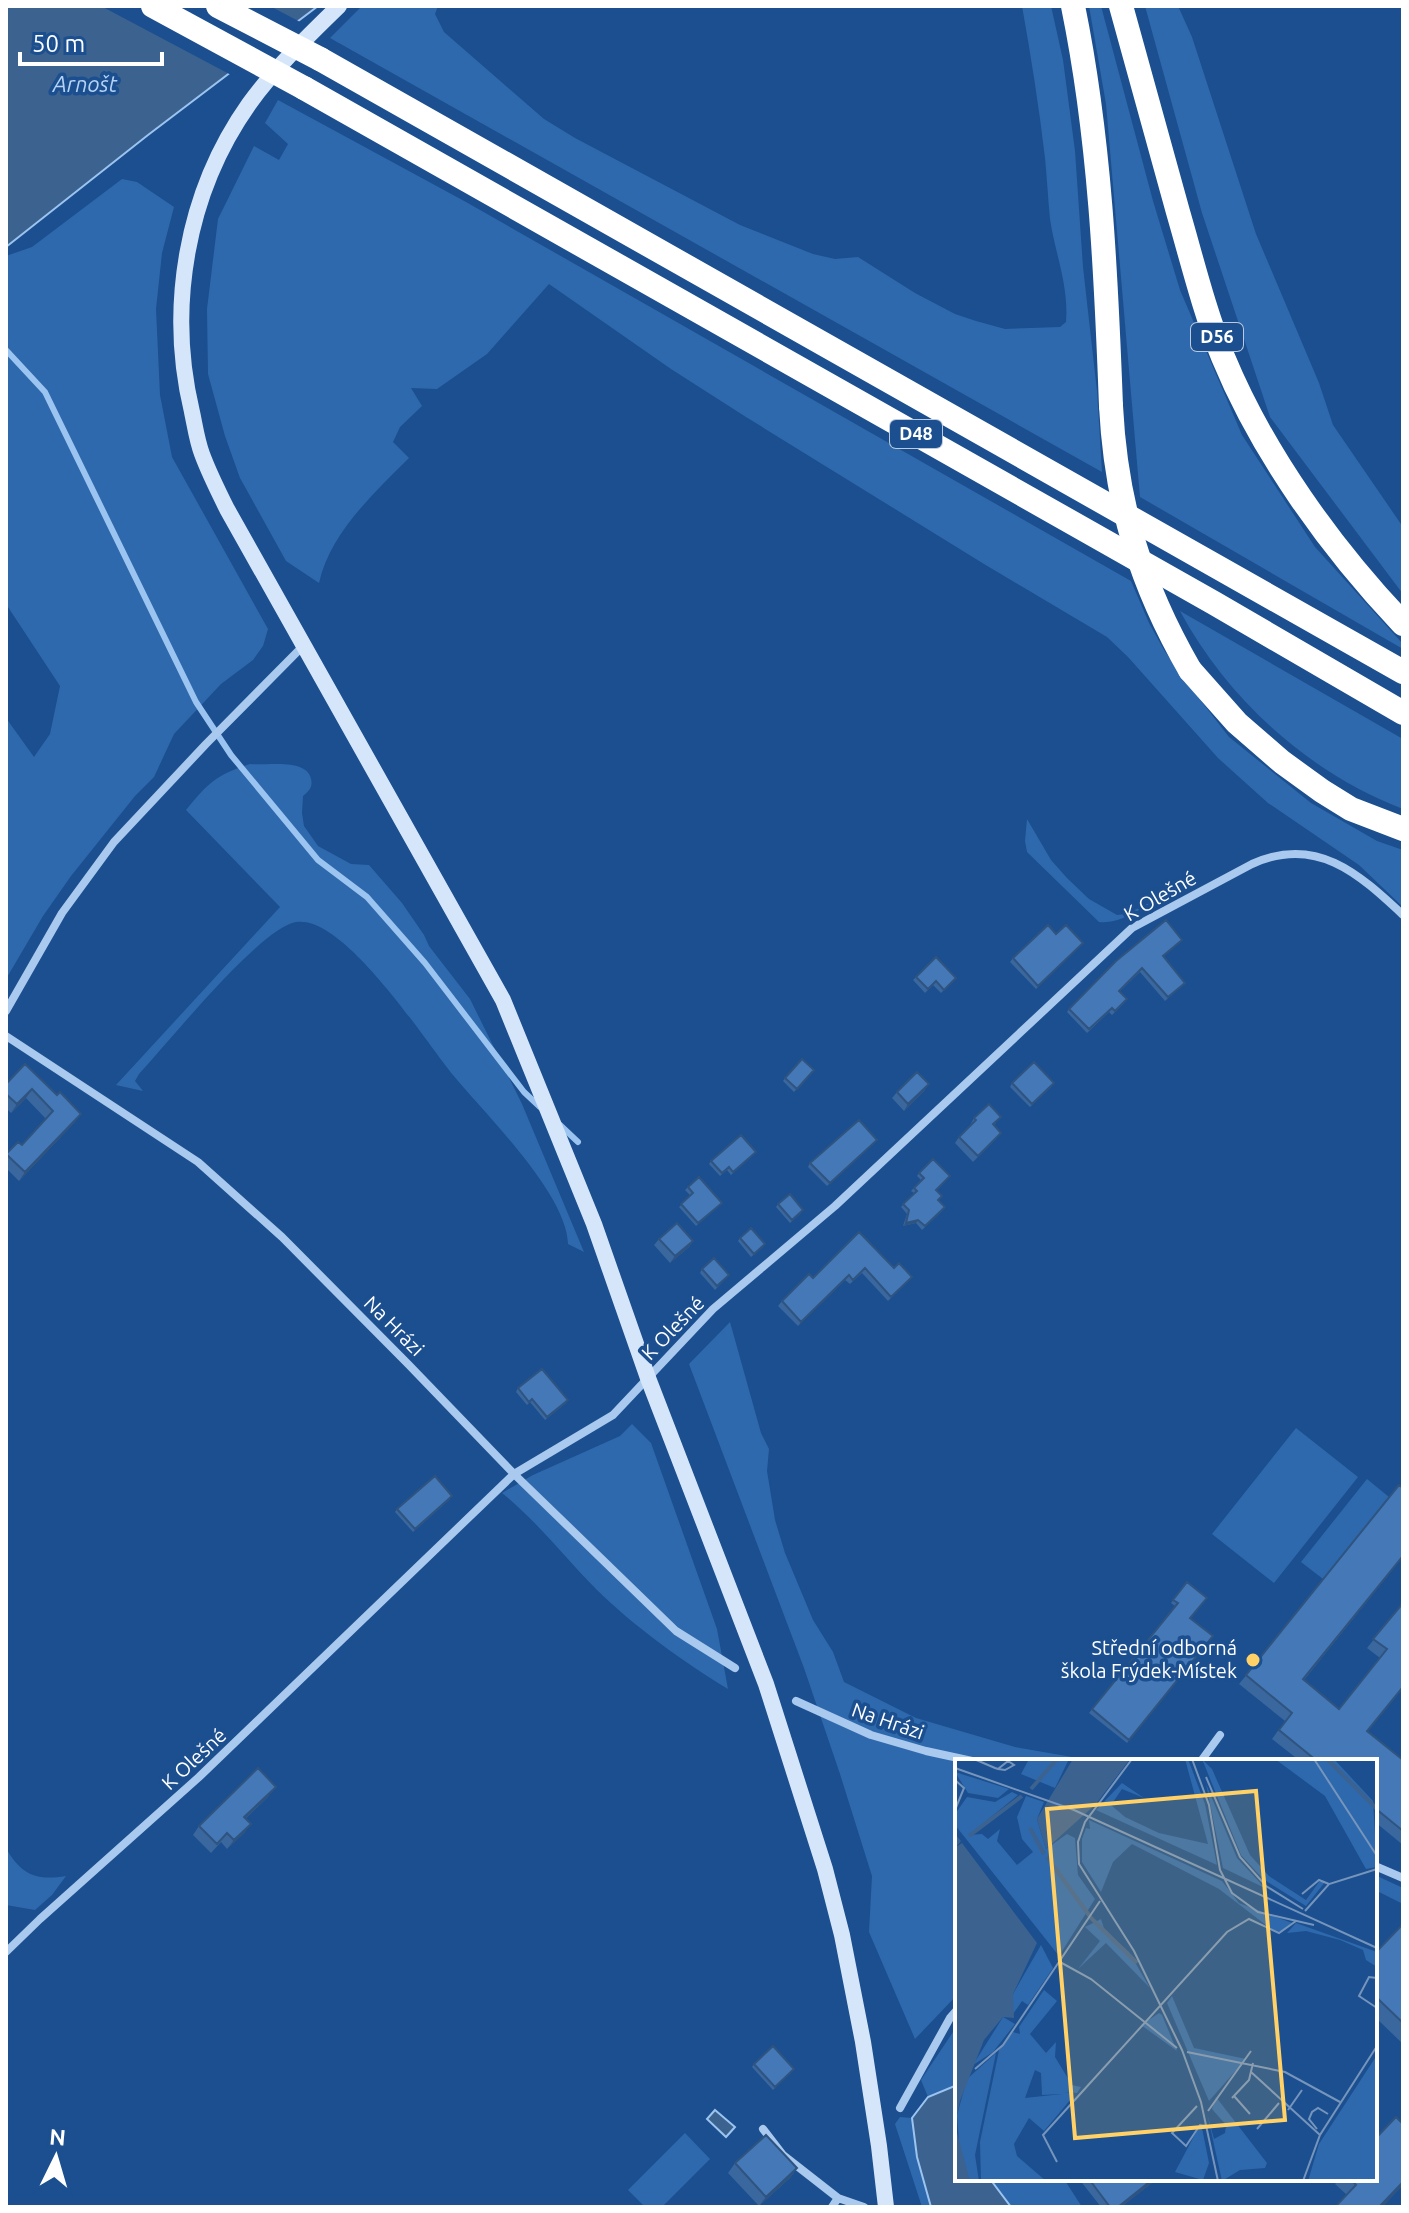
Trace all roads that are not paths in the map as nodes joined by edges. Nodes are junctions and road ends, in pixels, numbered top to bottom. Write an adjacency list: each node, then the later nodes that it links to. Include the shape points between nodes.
1 (153, 6): 9 (highway, D48, bridge)
2 (218, 6): 8 (highway, D48, bridge)
3 (339, 6): 7 (street, via 284,61 221,149 189,241 183,279 186,387 201,452)
4 (1073, 6): 10 (highway, bridge, via 1097,154 1117,476 1133,544 1157,609 1190,670 1237,723 1322,791)
5 (1121, 6): 6 (highway, D56, via 1223,357 1260,432 1320,525)
6 (1403, 624)
7 (304, 645): 12 (street, via 114,842 62,913); 14 (street, via 503,1000 594,1224)
8 (1403, 672)
9 (1403, 713)
10 (1403, 829)
11 (1403, 915): 14 (street, K Olešné, via 1333,860 1284,854 1252,864 1132,928 835,1206 713,1309)
12 (6, 1011)
13 (6, 1036): 15 (street, Na Hrázi, via 198,1162 282,1237)
14 (648, 1378): 15 (street, K Olešné, via 613,1415); 28 (street, via 766,1684 825,1869 863,2042)
15 (514, 1474): 16 (street, Na Hrázi, via 676,1631); 23 (street, K Olešné, via 199,1777)
16 (735, 1668)
17 (796, 1701): 19 (street, Na Hrázi, via 871,1735)
18 (1220, 1735): 20 (street)
19 (963, 1759)
20 (1202, 1759)
21 (1377, 1867): 22 (street)
22 (1403, 1878)
23 (6, 1952)
24 (955, 2012): 25 (street)
25 (900, 2108)
26 (763, 2129): 27 (street, via 783,2155)
27 (838, 2198): 29 (street); 30 (street)
28 (883, 2206)
29 (832, 2207)
30 (864, 2207)

